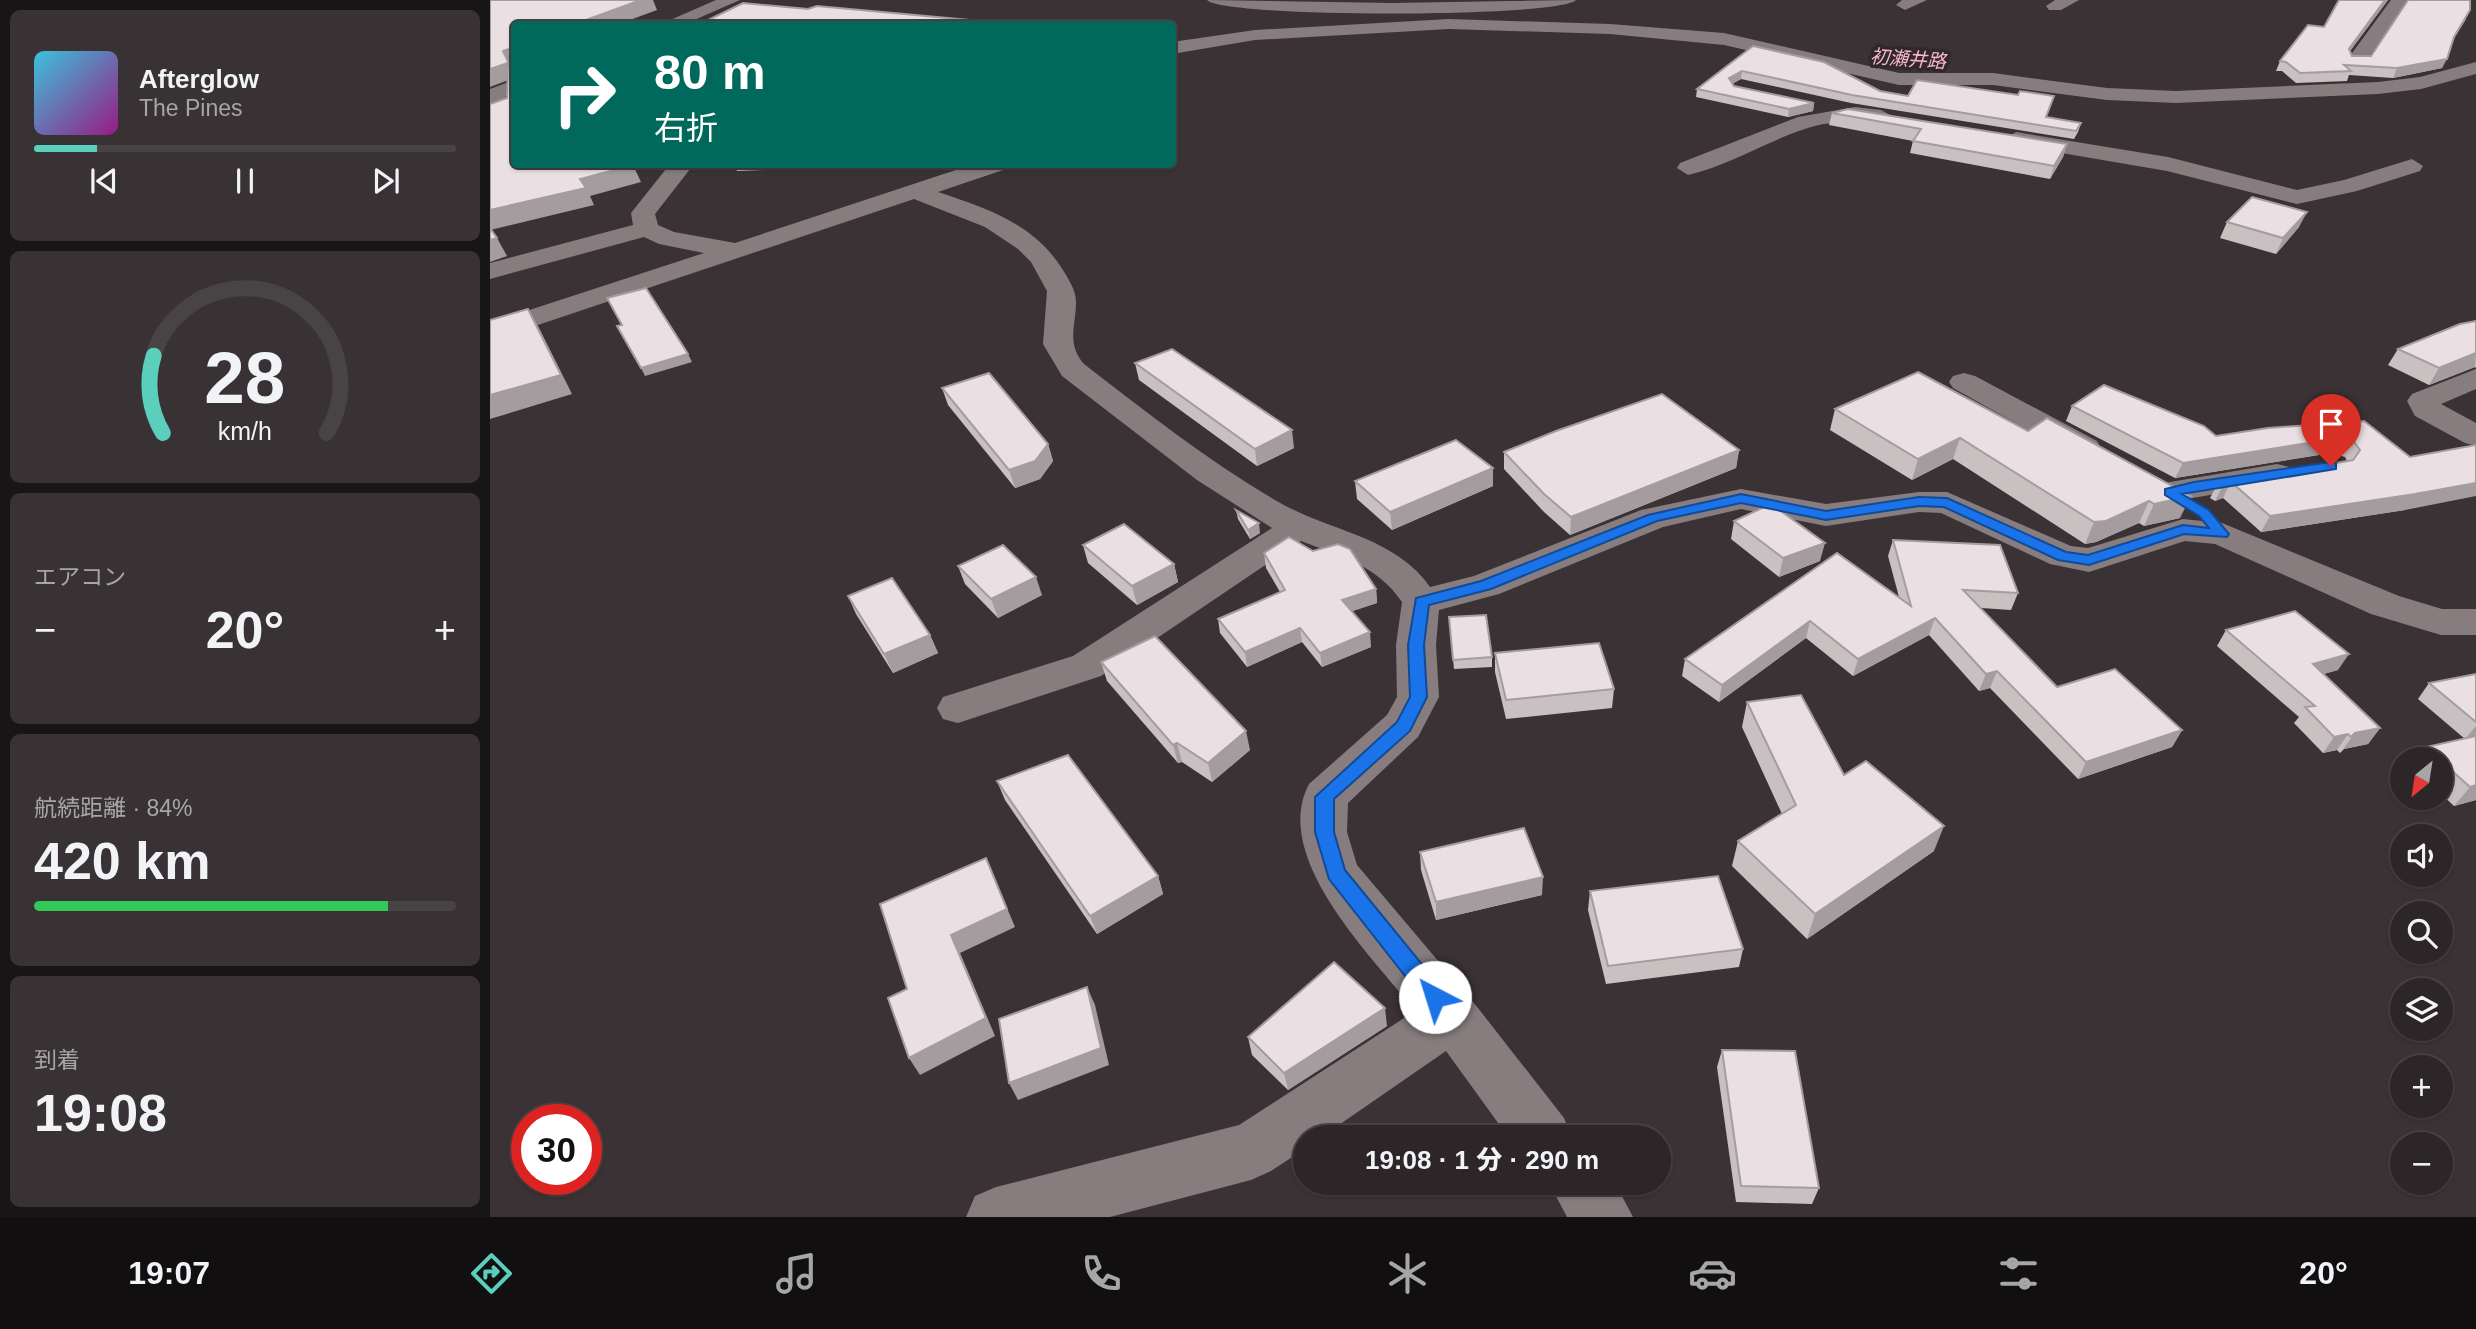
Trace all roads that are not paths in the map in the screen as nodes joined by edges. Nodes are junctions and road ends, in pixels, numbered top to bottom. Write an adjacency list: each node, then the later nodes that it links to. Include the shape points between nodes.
1 (731, 0): 7 (street)
2 (1216, 0): 6 (street)
3 (1336, 0): 6 (street)
4 (1567, 0): 6 (street, via 1442,8)
5 (2400, 0): 10 (street)
6 (1320, 8): 8 (street)
7 (678, 21)
8 (1247, 38): 9 (street); 11 (street); 14 (street, via 1462,24 1676,33 1738,41 1899,79 1993,79)
9 (1176, 47)
10 (2357, 60)
11 (1185, 66)
12 (2476, 68): 14 (street, via 2399,85 2239,97)
13 (511, 87): 15 (street)
14 (2076, 90): 23 (street, via 2073,103)
15 (490, 97)
16 (1802, 100): 20 (street)
17 (490, 103): 18 (street)
18 (511, 103)
19 (511, 105): 21 (street)
20 (1864, 113): 22 (street); 28 (street, via 1817,117)
21 (490, 116)
22 (1901, 119)
23 (2082, 130): 24 (street); 25 (street, via 2189,169 2297,197)
24 (1991, 135)
25 (2412, 166)
26 (680, 168): 30 (street, via 643,213)
27 (986, 168): 29 (street)
28 (1688, 168)
29 (915, 192): 31 (street); 39 (street, via 1023,236 1047,263 1062,296 1055,334 1064,360 1137,420)
30 (647, 229): 31 (street, via 668,239); 32 (street)
31 (739, 250): 33 (street)
32 (490, 271)
33 (490, 332)
34 (2476, 378): 36 (street, via 2423,401 2426,409)
35 (1964, 382): 37 (street)
36 (2476, 436)
37 (2109, 461)
38 (2304, 470): 40 (street, via 2158,486 2204,513)
39 (1297, 527): 41 (street, via 1370,553 1398,572); 43 (street, via 1087,666)
40 (2222, 534): 41 (street, via 2183,530 2089,560 2063,556 1947,503 1919,502 1826,515 1741,499 1653,518 1486,585); 42 (street, via 2385,605 2441,622)
41 (1421, 602): 44 (street, via 1416,645 1419,697 1404,726 1325,797 1325,832 1336,874)
42 (2476, 622)
43 (958, 708)
44 (1451, 1017): 45 (street); 47 (street, via 1251,1151)
45 (1534, 1125)
46 (1587, 1195): 48 (street)
47 (996, 1217)
48 (1603, 1217)

